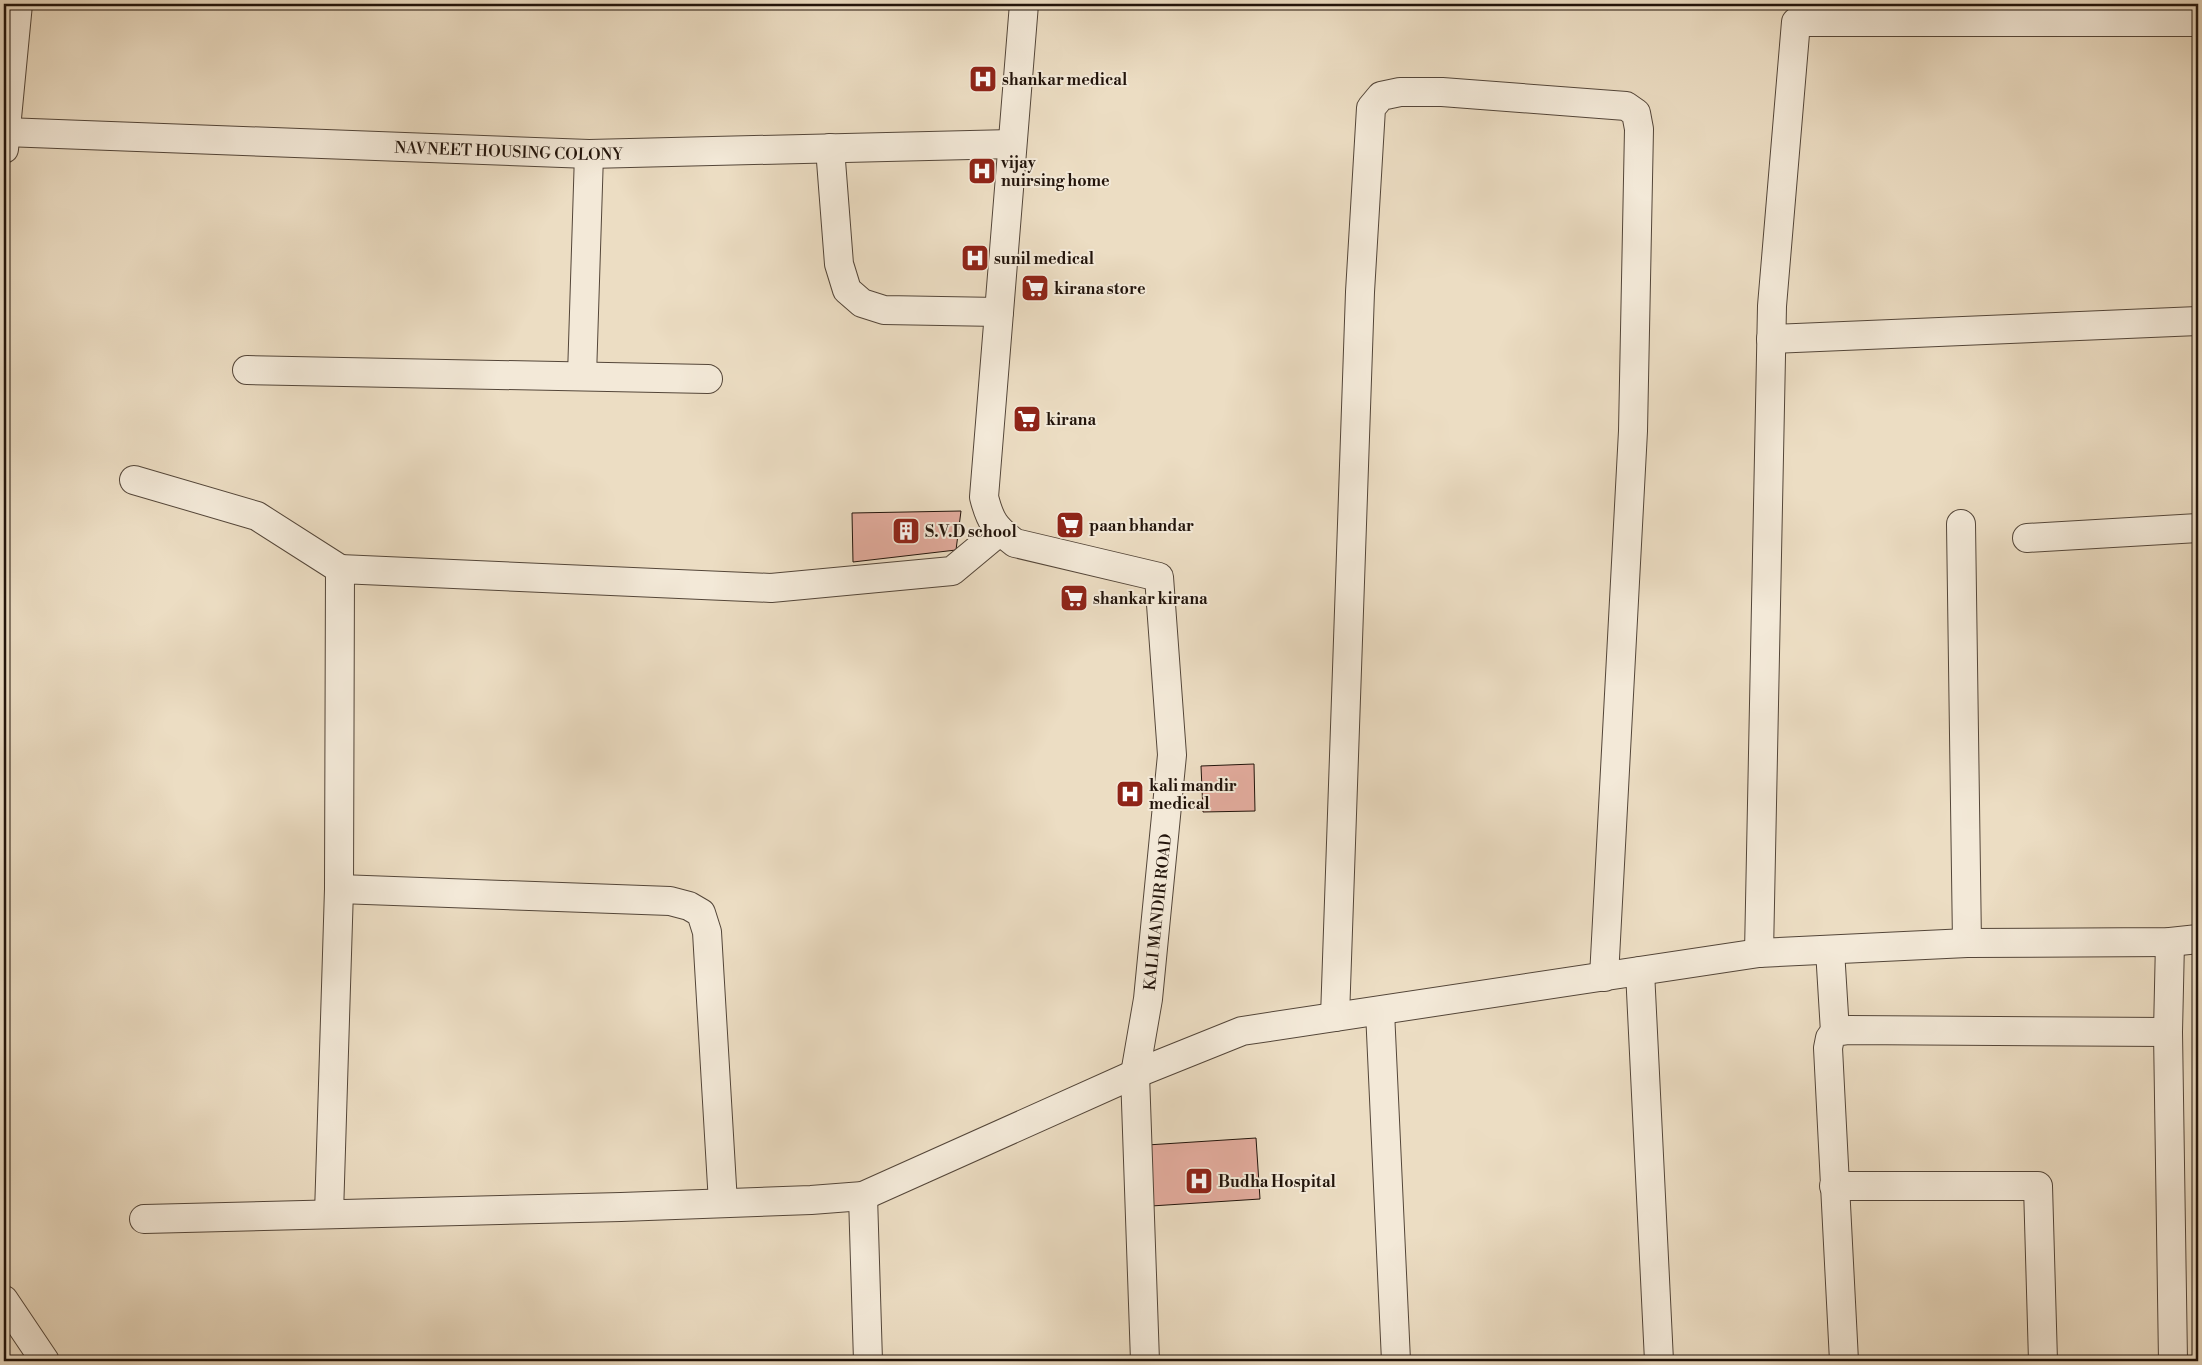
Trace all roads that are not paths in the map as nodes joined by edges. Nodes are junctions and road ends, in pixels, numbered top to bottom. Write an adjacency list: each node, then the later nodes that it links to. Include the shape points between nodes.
1 (18, 4): 5 (street)
2 (1024, 4): 6 (street)
3 (1796, 13): 4 (street); 11 (street)
4 (2198, 22)
5 (4, 141): 8 (street, NAVNEET HOUSING COLONY)
6 (1012, 144): 7 (street, NAVNEET HOUSING COLONY); 9 (street)
7 (830, 148): 8 (street, NAVNEET HOUSING COLONY); 9 (street, via 839,264 847,290 862,302 884,310)
8 (589, 154): 13 (street)
9 (999, 312): 18 (street, KALI MANDIR ROAD, via 984,497 990,518)
10 (2198, 321): 11 (street)
11 (1771, 338): 26 (street)
12 (247, 370): 13 (street)
13 (582, 376): 14 (street)
14 (708, 379)
15 (134, 480): 20 (street, via 257,516)
16 (1961, 524): 24 (street)
17 (2198, 528): 19 (street)
18 (1000, 531): 20 (street, via 952,571 771,588); 33 (street, KALI MANDIR ROAD, via 1015,543 1159,578 1172,755 1148,1000)
19 (2027, 538)
20 (340, 569): 21 (street)
21 (339, 889): 36 (street, via 670,901 701,913 707,932); 37 (street)
22 (2198, 939): 23 (street)
23 (2170, 942): 24 (street); 32 (street)
24 (1967, 943): 25 (street)
25 (1830, 950): 26 (street); 31 (street)
26 (1759, 953): 27 (street)
27 (1640, 971): 28 (street); 44 (street)
28 (1604, 977): 29 (street); 30 (street, via 1633,431 1640,129 1636,113 1626,106 1442,92 1400,92 1380,96 1371,108 1368,135 1359,302)
29 (1380, 1011): 30 (street); 43 (street)
30 (1335, 1017): 33 (street, via 1242,1031)
31 (1835, 1032): 32 (street); 34 (street, via 1828,1048)
32 (2168, 1032): 47 (street)
33 (1135, 1074): 35 (street); 42 (street, KALI MANDIR ROAD)
34 (1834, 1186): 45 (street); 46 (street, via 2038,1186)
35 (863, 1196): 36 (street); 41 (street)
36 (723, 1203): 37 (street)
37 (329, 1214): 38 (street)
38 (144, 1219)
39 (4, 1300): 40 (street)
40 (45, 1361)
41 (868, 1361)
42 (1145, 1361)
43 (1396, 1361)
44 (1659, 1361)
45 (1844, 1361)
46 (2042, 1361)
47 (2174, 1361)

